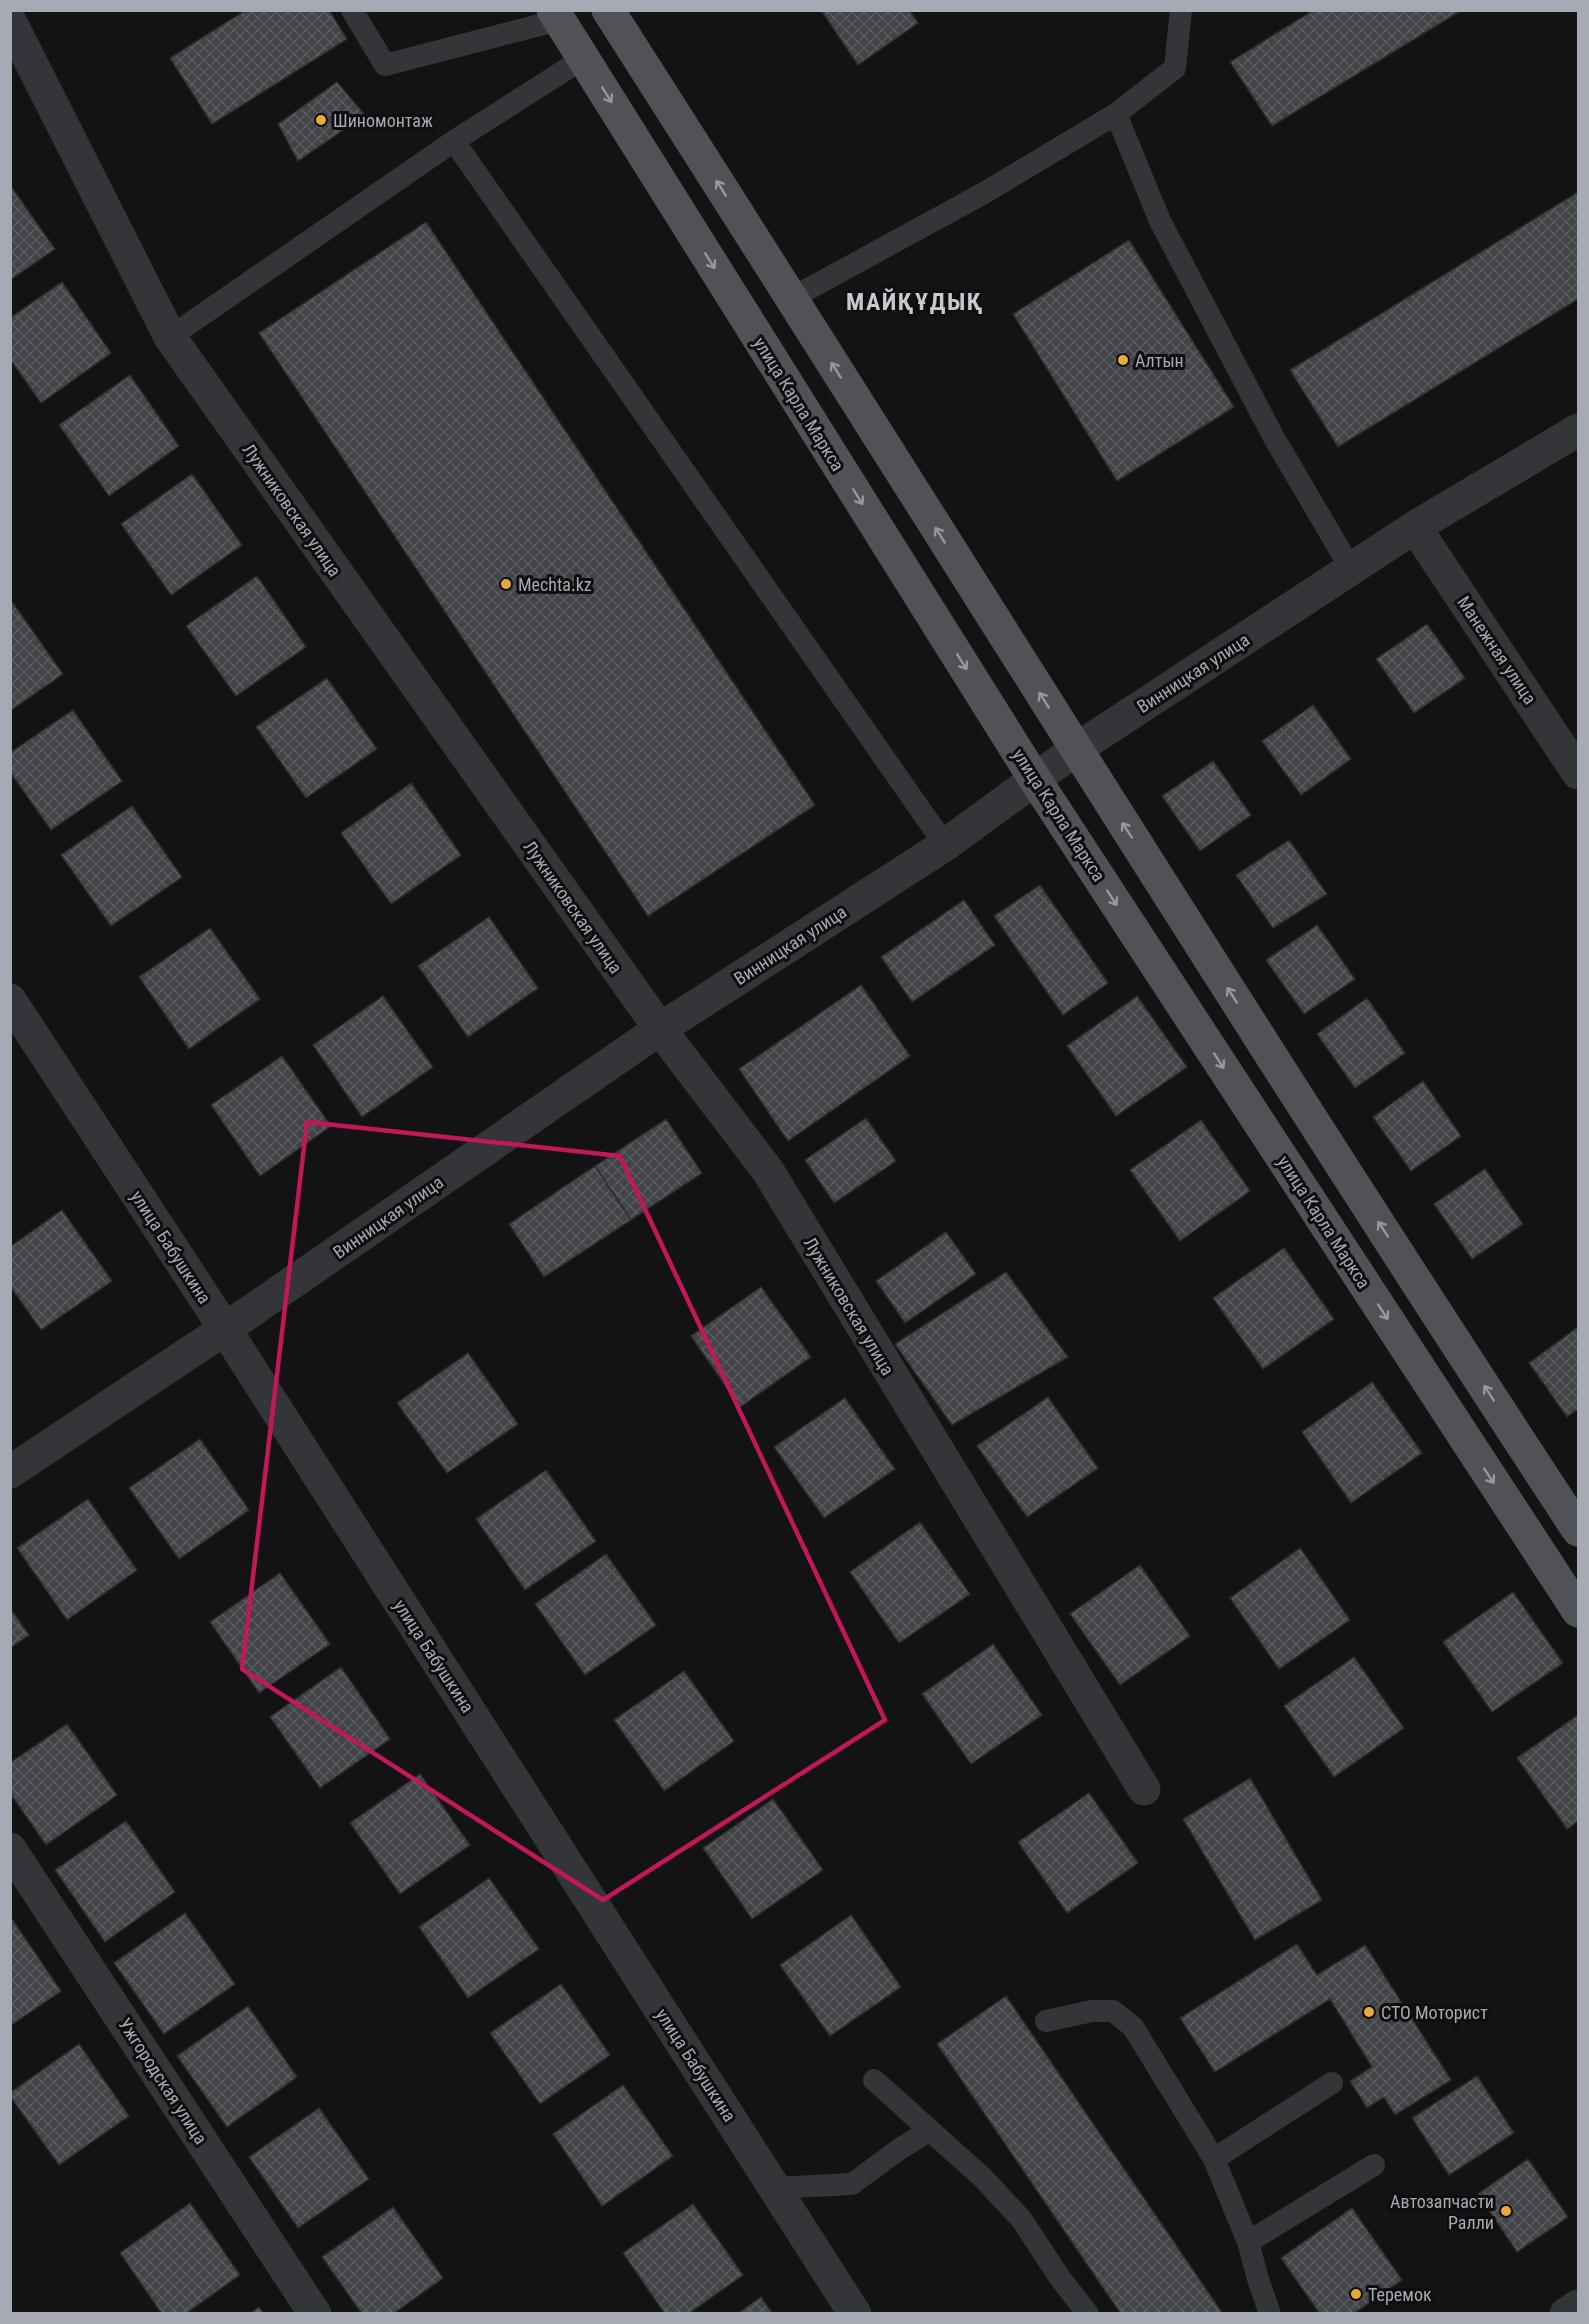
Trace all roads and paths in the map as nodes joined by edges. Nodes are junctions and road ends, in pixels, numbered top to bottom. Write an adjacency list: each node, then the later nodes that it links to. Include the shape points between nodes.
1 (14, 10): 6 (lane)
2 (352, 10): 5 (lane, via 385,65)
3 (608, 10): 10 (main road, one-way to 3)
4 (1181, 10): 8 (lane, via 1175,68)
5 (556, 15): 7 (main road, улица Карла Маркса)
6 (10, 19): 11 (street, Лужниковская улица)
7 (584, 58): 9 (lane); 17 (main road, улица Карла Маркса, one-way to 17)
8 (1116, 114): 10 (lane, via 984,193); 14 (lane, via 1160,221 1273,436)
9 (454, 141): 11 (lane); 18 (lane)
10 (790, 299): 15 (main road, one-way to 10)
11 (170, 337): 20 (street, Лужниковская улица)
12 (1578, 430): 13 (street, Винницкая улица)
13 (1415, 527): 14 (street, Винницкая улица); 16 (street, Манежная улица)
14 (1351, 569): 15 (street, Винницкая улица)
15 (1075, 750): 17 (street, Винницкая улица); 23 (main road, one-way to 15)
16 (1578, 773)
17 (1035, 778): 18 (street, Винницкая улица); 24 (main road, улица Карла Маркса, one-way to 24)
18 (945, 845): 20 (street, Винницкая улица)
19 (10, 999): 21 (street, улица Бабушкина)
20 (660, 1029): 21 (street, Винницкая улица); 25 (street, Лужниковская улица, via 768,1171)
21 (225, 1329): 22 (street, Винницкая улица); 33 (street, улица Бабушкина)
22 (10, 1472)
23 (1578, 1530)
24 (1578, 1611)
25 (1144, 1789)
26 (10, 1849): 36 (street, Ужгородская улица)
27 (1046, 2021): 31 (lane, via 1092,2011 1113,2011 1133,2027)
28 (874, 2080): 30 (lane)
29 (1332, 2083): 31 (lane)
30 (929, 2131): 33 (lane, via 852,2184); 38 (lane, via 983,2178 1022,2220)
31 (1214, 2159): 34 (lane)
32 (1374, 2165): 34 (lane)
33 (774, 2188): 37 (street, улица Бабушкина)
34 (1248, 2242): 39 (lane)
35 (1578, 2306): 40 (street)
36 (315, 2313)
37 (855, 2313)
38 (1088, 2313)
39 (1270, 2313)
40 (1566, 2313)

